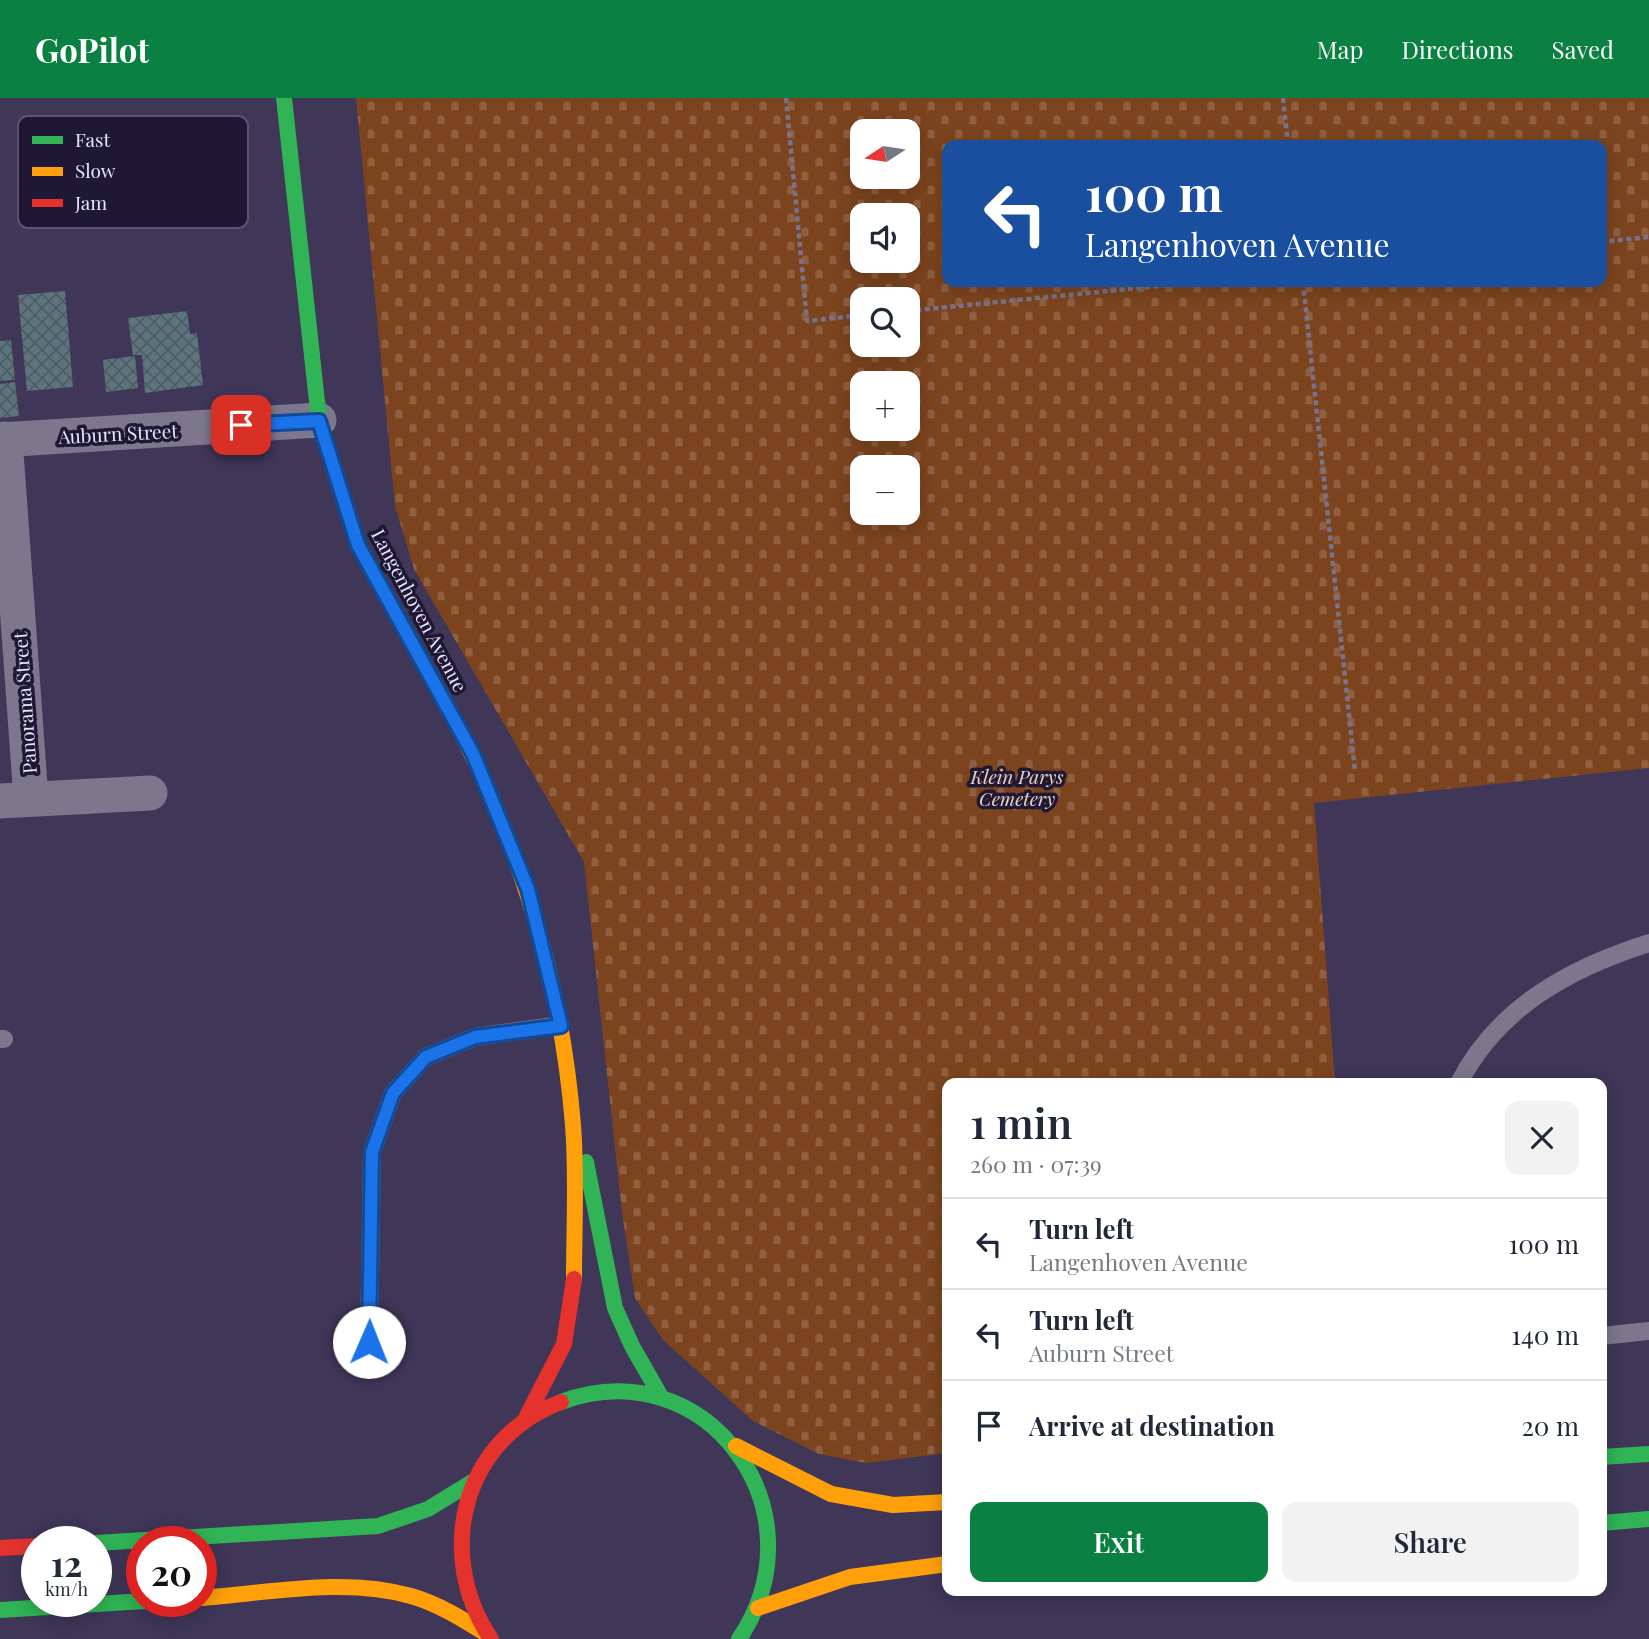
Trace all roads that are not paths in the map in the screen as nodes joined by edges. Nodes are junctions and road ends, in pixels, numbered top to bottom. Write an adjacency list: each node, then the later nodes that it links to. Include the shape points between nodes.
1 (284, 98): 2 (main road, Langenhoven Avenue)
2 (319, 421): 3 (street, Auburn Street); 7 (main road, Langenhoven Avenue, via 358,545 473,754 528,889)
3 (3, 439): 5 (street, Panorama Street)
4 (150, 793): 5 (street, Panorama Street)
5 (15, 800)
6 (1649, 943): 8 (lane, via 1598,959 1526,1002 1490,1035)
7 (561, 1026): 9 (main road, Langenhoven Avenue); 12 (lane, via 475,1037 426,1057 393,1093 372,1152)
8 (1462, 1078)
9 (573, 1127): 13 (main road, Langenhoven Avenue, via 596,1195 614,1304); 14 (main road, Langenhoven Avenue, via 572,1318 564,1344)
10 (1649, 1331): 11 (lane)
11 (1607, 1335)
12 (369, 1342)
13 (660, 1395): 14 (main road, via 614,1388 568,1396); 15 (main road, via 689,1407)
14 (527, 1416): 18 (main road, via 495,1445)
15 (736, 1446): 19 (main road, via 831,1494 893,1505); 28 (main road, via 758,1483 769,1524 769,1567)
16 (1649, 1454): 17 (main road)
17 (1607, 1457)
18 (472, 1482): 22 (main road, via 428,1509 378,1526); 30 (main road, via 461,1521 460,1560 469,1600)
19 (942, 1502)
20 (1649, 1519): 21 (main road)
21 (1607, 1522)
22 (112, 1542)
23 (21, 1547): 24 (main road)
24 (0, 1548)
25 (942, 1564): 28 (main road, via 863,1572)
26 (217, 1597): 30 (main road, via 373,1590 409,1595 444,1609)
27 (126, 1602): 29 (main road)
28 (758, 1608): 31 (main road)
29 (0, 1610)
30 (490, 1637)
31 (739, 1639)

